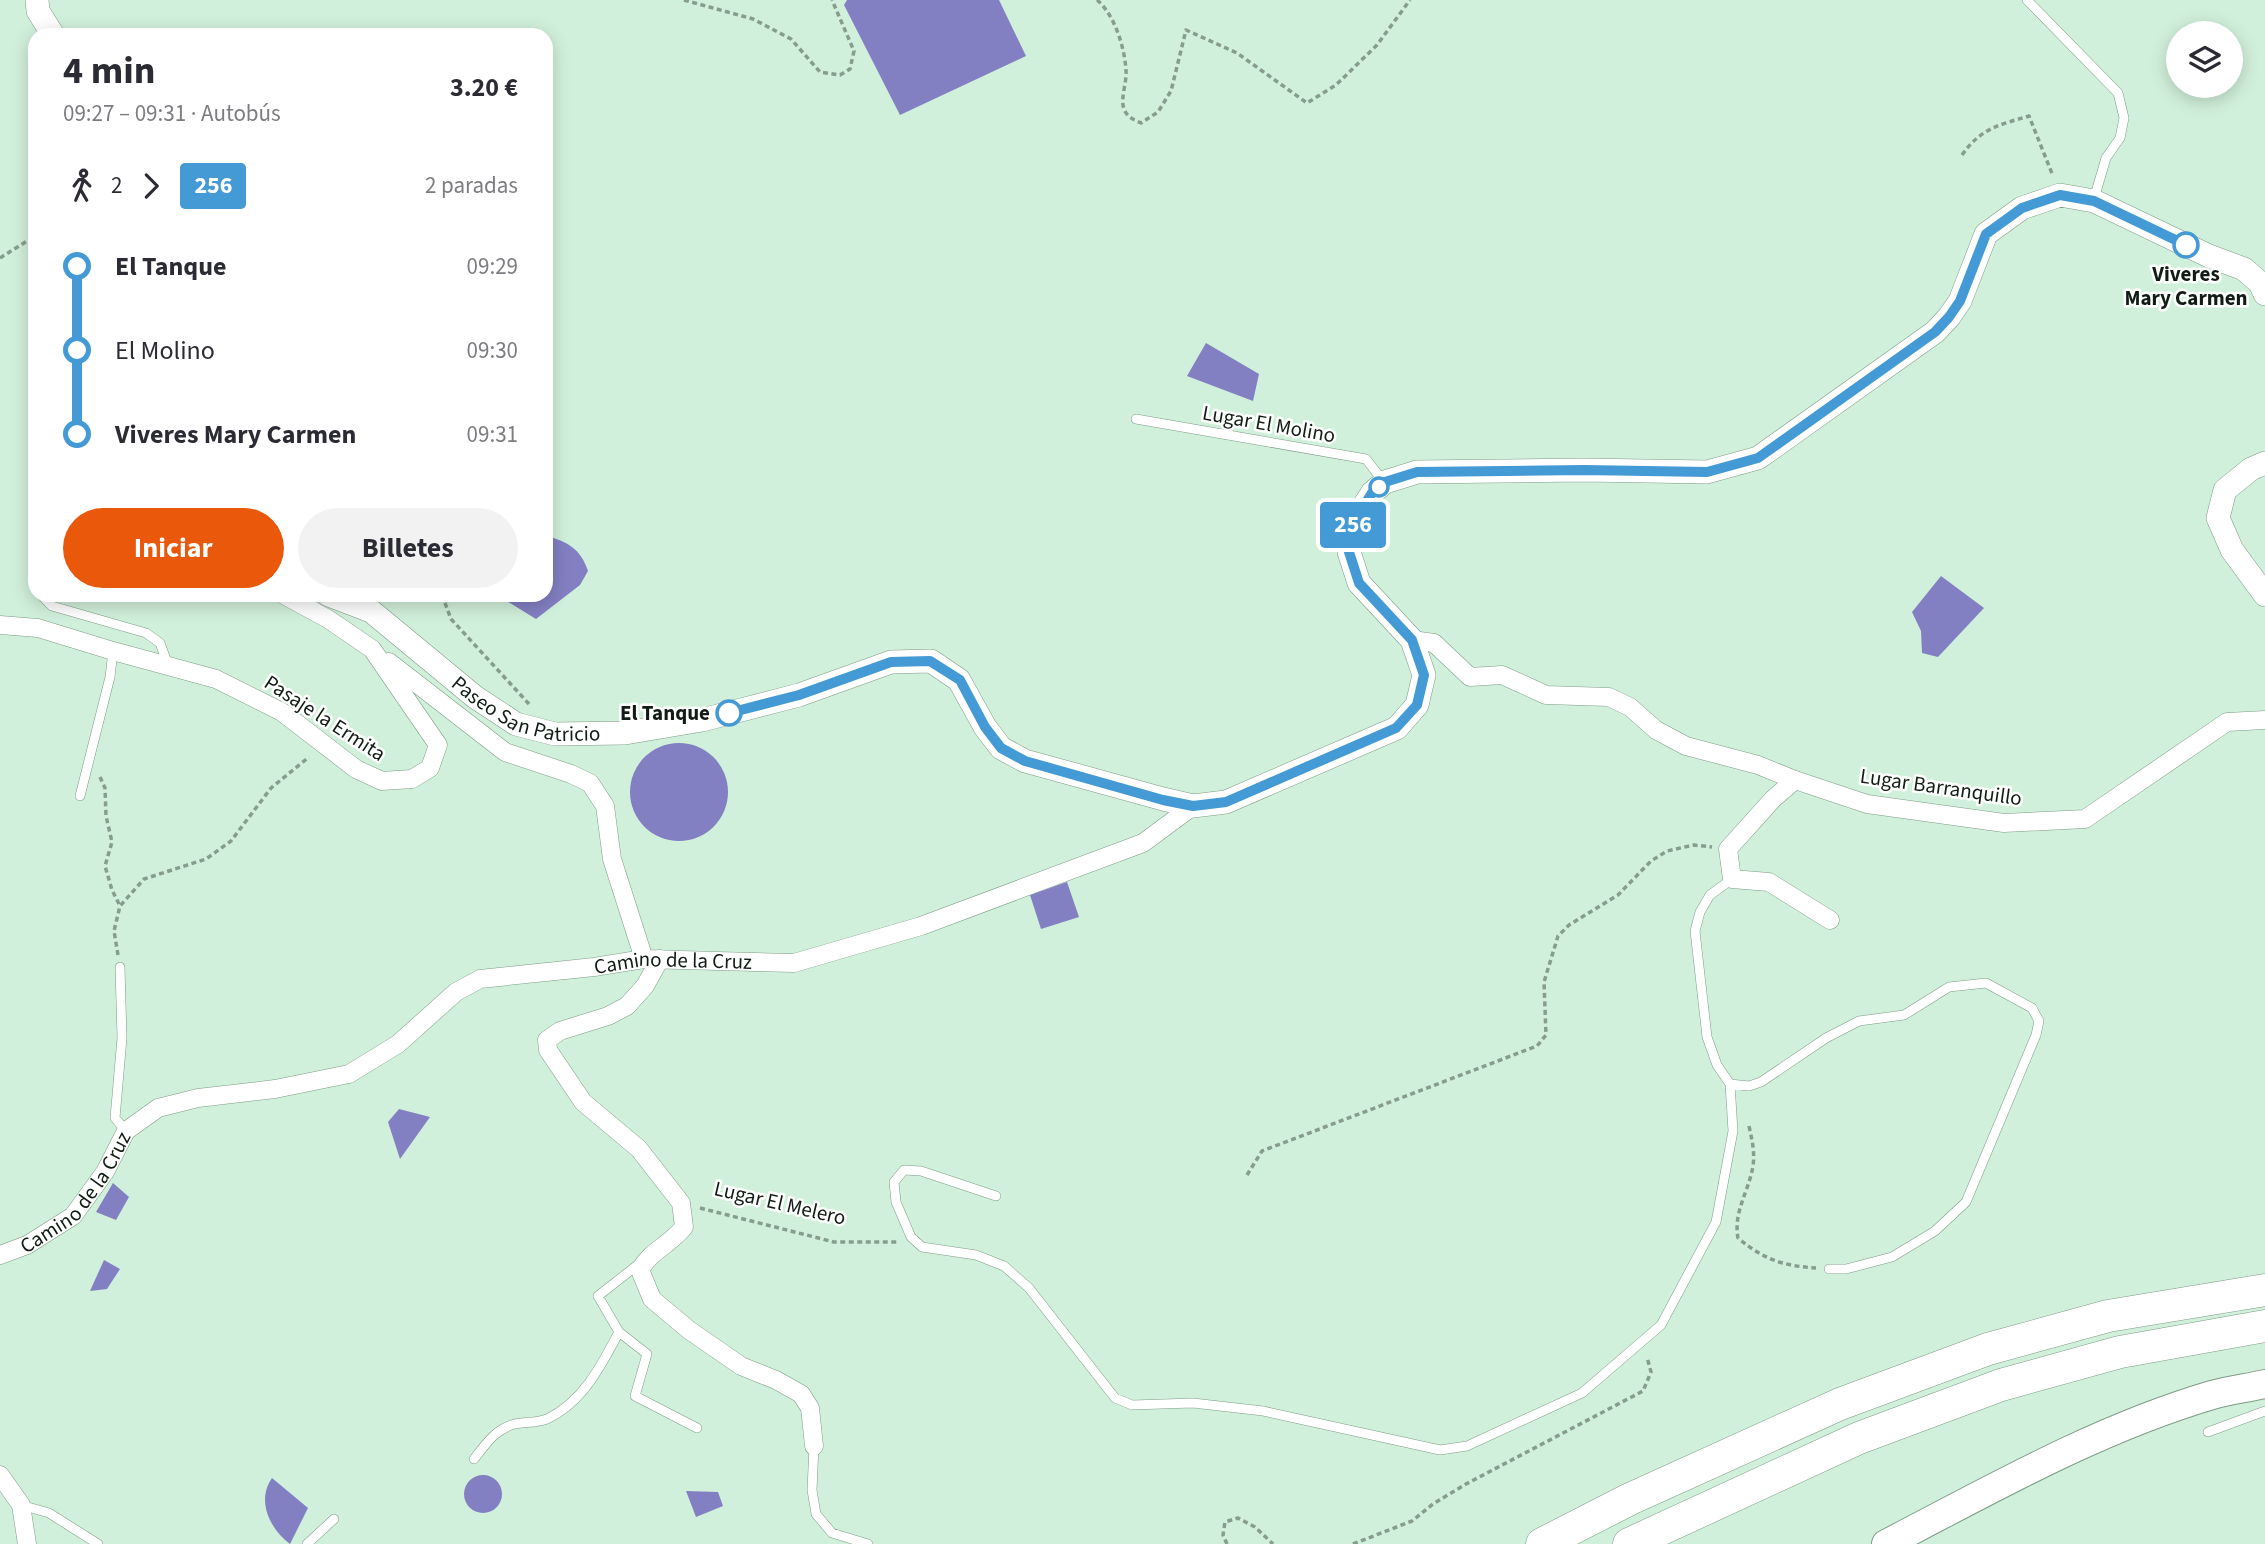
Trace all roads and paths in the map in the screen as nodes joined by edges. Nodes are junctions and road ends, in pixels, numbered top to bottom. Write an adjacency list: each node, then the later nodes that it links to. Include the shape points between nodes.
1 (37, 0): 7 (street)
2 (684, 0): 3 (path, via 753,19 791,39 820,72 839,75 850,69 854,51)
3 (832, 0)
4 (1097, 0): 5 (path, via 1118,35 1126,70 1123,108 1140,123 1158,112 1171,91 1186,30 1237,53 1307,103 1336,85 1377,45)
5 (1410, 0)
6 (2027, 0): 10 (lane, via 2118,93 2124,118 2120,138 2106,158)
7 (49, 28)
8 (1962, 155): 9 (path, via 1974,138 1997,125 2029,116)
9 (2060, 195): 10 (street); 16 (street, via 2022,208 1986,234 1960,301 1935,332 1758,458 1707,472 1417,472)
10 (2094, 201): 13 (street, via 2244,269)
11 (28, 240): 12 (path)
12 (0, 258)
13 (2263, 285)
14 (1136, 419): 16 (lane, Lugar El Molino, via 1366,458)
15 (2265, 463): 17 (street, via 2225,490 2218,518 2232,550)
16 (1385, 482): 23 (street, via 1372,493 1354,522 1349,552 1359,583)
17 (2265, 595)
18 (48, 602): 26 (lane, via 146,633 160,643)
19 (297, 602): 24 (street, Pasaje la Ermita)
20 (347, 602): 33 (street, Paseo San Patricio, via 371,611 475,697 516,724 555,734 625,733 702,720 799,695 891,662 930,661 960,680 1001,748 1025,761)
21 (445, 602): 27 (path, via 451,619 527,703)
22 (0, 625): 25 (street, Pasaje la Ermita, via 38,628)
23 (1412, 640): 31 (street, Lugar Barranquillo, via 1434,643 1469,677 1502,675 1546,695 1609,697 1686,746); 33 (street, Camino de la Cruz, via 1424,675 1417,705 1396,728 1226,802)
24 (372, 649): 29 (street, Pasaje la Ermita, via 438,745 430,768 411,779 382,781 356,769); 38 (street, via 505,752 590,783 605,806 612,859)
25 (114, 651): 26 (street, Pasaje la Ermita); 30 (lane)
26 (168, 666): 29 (street, Pasaje la Ermita, via 215,678 282,712)
27 (538, 708)
28 (2265, 720): 31 (street, Lugar Barranquillo, via 2227,722 2085,819 2004,823 1867,804)
29 (324, 745): 36 (path, via 271,788 231,841 205,859 144,879)
30 (90, 755): 32 (lane); 36 (path, via 105,788 112,842 105,866)
31 (1795, 780): 34 (street)
32 (80, 796)
33 (1193, 806): 38 (street, Camino de la Cruz, via 1143,843 921,926 793,963)
34 (1728, 849): 35 (street); 43 (path, via 1694,845 1667,851 1651,860 1618,895 1558,936 1544,982 1546,1035 1537,1046 1262,1151)
35 (1732, 879): 37 (street, via 1769,882); 40 (lane, via 1710,895 1695,931 1707,1037)
36 (120, 906): 39 (path, via 114,931)
37 (1830, 920)
38 (652, 959): 42 (street, Camino de la Cruz, via 480,979 456,992 398,1044 349,1074 158,1108); 45 (street, Lugar El Melero, via 645,986 627,1006 560,1031 547,1040 548,1050 583,1102 639,1149)
39 (120, 967): 42 (lane, via 122,1038 115,1118)
40 (1730, 1084): 49 (lane, via 1761,1082 1859,1021 1904,1016 1949,987 1986,983 2032,1008 2039,1021 1966,1202 1936,1231 1892,1257); 53 (lane, via 1733,1131 1716,1222 1661,1325)
41 (1749, 1125): 49 (path, via 1754,1145 1752,1168 1735,1224 1738,1238 1758,1255 1797,1267)
42 (126, 1131): 47 (street, Camino de la Cruz, via 74,1216 27,1245)
43 (1247, 1175)
44 (996, 1196): 46 (lane, via 921,1171 904,1170 894,1182 896,1202)
45 (681, 1203): 46 (path, Lugar El Melero, via 834,1242 893,1244); 48 (street, Lugar El Melero, via 684,1227)
46 (911, 1237): 53 (lane, via 922,1247 976,1255 1004,1266 1029,1288 1115,1398 1132,1405 1193,1403 1263,1411 1440,1450 1467,1446 1582,1393)
47 (0, 1255)
48 (647, 1257): 52 (lane, Lugar El Melero, via 598,1296); 58 (street, via 640,1270 652,1299 741,1366 801,1394 810,1408)
49 (1829, 1269)
50 (2265, 1290): 70 (highway, via 2108,1316 1988,1349 1840,1404)
51 (2265, 1326): 71 (highway, via 2120,1352 2001,1385 1859,1438)
52 (619, 1332): 56 (lane, Lugar El Melero, via 647,1354 635,1396); 59 (lane, via 594,1378 564,1409 544,1420 513,1425 494,1434)
53 (1643, 1341): 69 (path, via 1651,1371 1643,1391 1465,1484 1412,1521)
54 (2265, 1384): 72 (main road, via 2215,1394 2090,1440)
55 (2265, 1411): 57 (lane)
56 (697, 1427)
57 (2208, 1432)
58 (814, 1446): 66 (lane, via 811,1490 816,1514 831,1533)
59 (474, 1459)
60 (0, 1475): 61 (street)
61 (21, 1506): 63 (street); 64 (lane, via 49,1513)
62 (334, 1518): 65 (lane)
63 (27, 1544)
64 (98, 1544)
65 (307, 1544)
66 (868, 1544)
67 (1227, 1544): 68 (path, via 1225,1522 1238,1518)
68 (1273, 1544)
69 (1353, 1544)
70 (1542, 1544)
71 (1629, 1544)
72 (1886, 1544)

